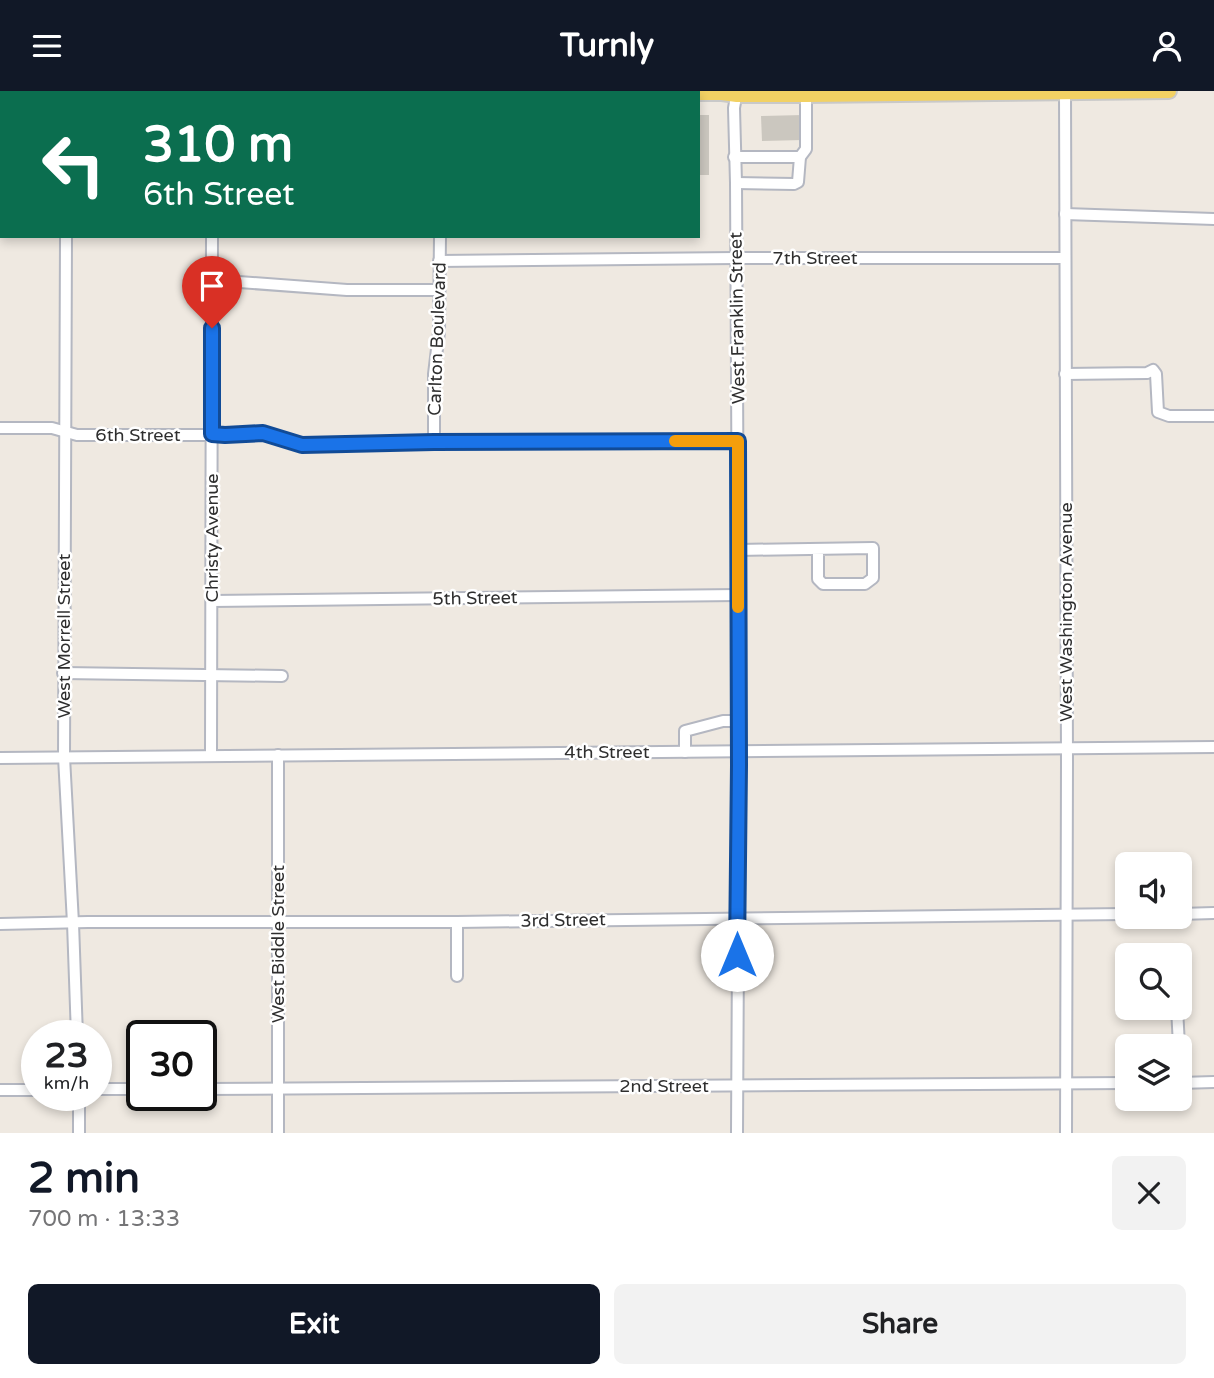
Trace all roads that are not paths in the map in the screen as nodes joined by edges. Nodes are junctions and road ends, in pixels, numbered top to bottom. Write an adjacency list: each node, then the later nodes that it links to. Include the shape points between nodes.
1 (1065, 91): 2 (main road); 5 (main road); 9 (street, West Washington Avenue)
2 (1169, 91)
3 (700, 93): 4 (main road)
4 (737, 93): 5 (main road); 6 (street, West Franklin Street)
5 (800, 94): 7 (street, via 806,149)
6 (734, 157): 7 (street); 8 (street, West Franklin Street)
7 (800, 157): 8 (street, via 794,184)
8 (736, 183): 14 (street, West Franklin Street)
9 (1065, 214): 10 (street); 15 (street, West Washington Avenue)
10 (1214, 219)
11 (66, 238): 22 (street, West Morrell Street)
12 (212, 238): 17 (street, Christy Avenue)
13 (439, 238): 16 (street, Carlton Boulevard)
14 (736, 258): 15 (street, 7th Street); 16 (street, 7th Street); 24 (street, West Franklin Street)
15 (1065, 258): 19 (street, West Washington Avenue)
16 (439, 261): 18 (street, Carlton Boulevard)
17 (212, 280): 18 (street, via 347,290); 23 (street, Christy Avenue)
18 (439, 290): 25 (street, Carlton Boulevard)
19 (1065, 373): 20 (street, via 1153,370 1158,412); 35 (street, West Washington Avenue)
20 (1214, 415)
21 (0, 428): 22 (street, 6th Street)
22 (64, 431): 23 (street, 6th Street, via 78,435); 30 (street, West Morrell Street)
23 (212, 434): 25 (street, 6th Street, via 263,433 302,445); 29 (street, Christy Avenue)
24 (738, 441): 25 (street, 6th Street); 27 (street, West Franklin Street)
25 (434, 442)
26 (818, 549): 26 (street, via 873,548 873,578 865,584 823,584 818,579); 27 (street)
27 (738, 550): 28 (street, West Franklin Street)
28 (738, 595): 29 (street, 5th Street); 33 (street, West Franklin Street)
29 (212, 601): 31 (street, Christy Avenue)
30 (63, 673): 31 (street); 40 (street, West Morrell Street)
31 (211, 674): 32 (street); 39 (street, Christy Avenue)
32 (282, 676)
33 (738, 721): 36 (street, West Franklin Street); 37 (street, via 685,731)
34 (1214, 747): 35 (street, 4th Street)
35 (1066, 748): 36 (street, 4th Street); 45 (street, West Washington Avenue)
36 (738, 751): 37 (street, 4th Street); 46 (street, West Franklin Street)
37 (685, 752): 38 (street, 4th Street)
38 (278, 755): 39 (street, 4th Street); 47 (street, West Biddle Street)
39 (211, 756): 40 (street, 4th Street)
40 (64, 757): 41 (street, 4th Street); 49 (street, West Morrell Street)
41 (0, 758)
42 (1214, 913): 44 (street)
43 (1115, 914): 45 (street, 3rd Street)
44 (1192, 914)
45 (1066, 915): 46 (street, 3rd Street); 54 (street, West Washington Avenue)
46 (737, 918): 48 (street, 3rd Street); 57 (street, West Franklin Street)
47 (278, 922): 48 (street, 3rd Street); 49 (street, 3rd Street); 59 (street, West Biddle Street)
48 (457, 922): 51 (street)
49 (73, 923): 50 (street, 3rd Street); 52 (street, West Morrell Street)
50 (0, 924)
51 (457, 976)
52 (76, 1020)
53 (1214, 1082): 56 (street)
54 (1066, 1083): 55 (street, 2nd Street); 57 (street, 2nd Street); 66 (street, West Washington Avenue)
55 (1115, 1083)
56 (1192, 1083)
57 (738, 1086): 59 (street, 2nd Street); 65 (street, West Franklin Street)
58 (217, 1089): 59 (street, 2nd Street)
59 (278, 1089): 64 (street, West Biddle Street)
60 (0, 1090): 61 (street)
61 (21, 1090)
62 (79, 1111): 63 (street)
63 (79, 1133)
64 (278, 1133)
65 (737, 1133)
66 (1066, 1133)

